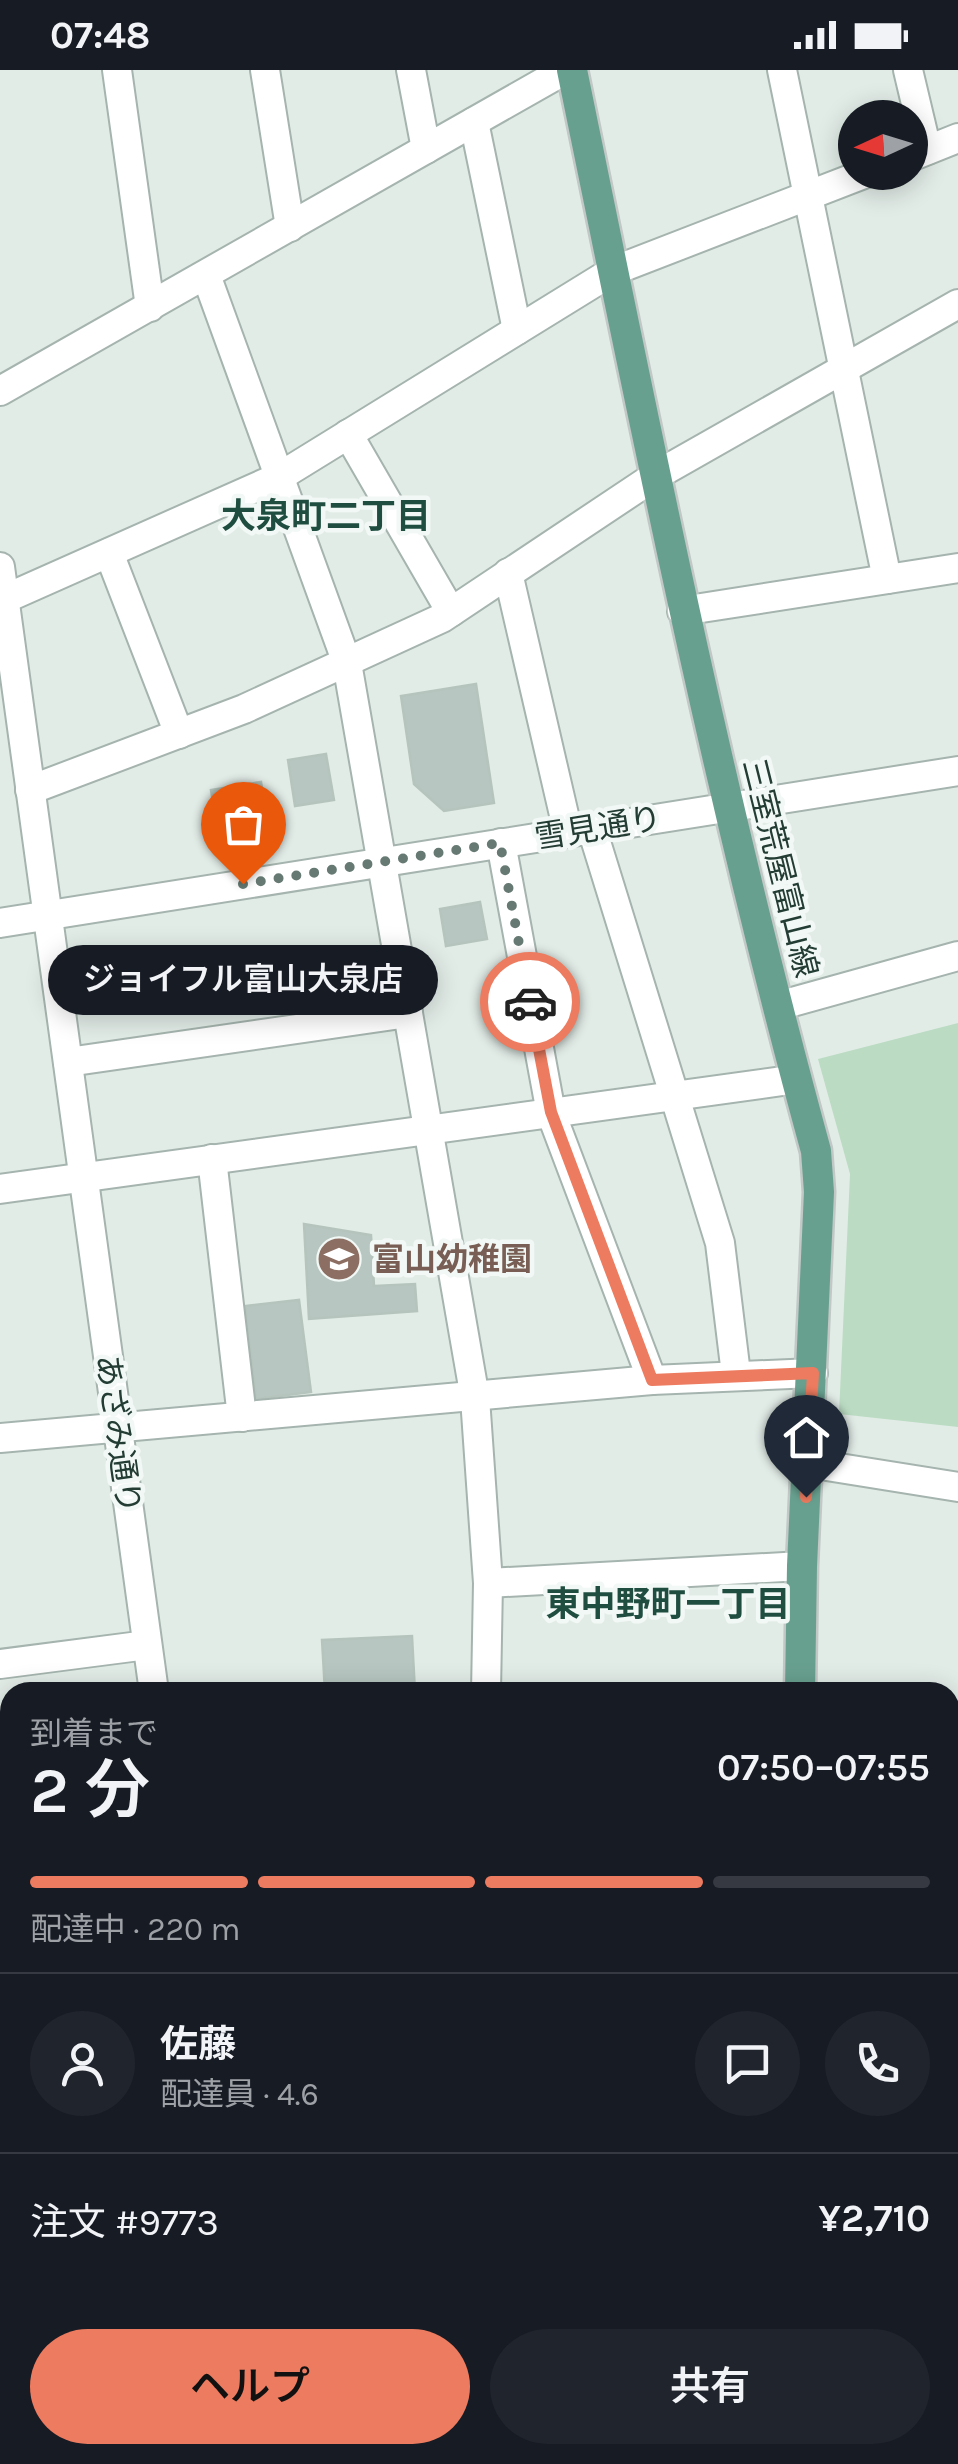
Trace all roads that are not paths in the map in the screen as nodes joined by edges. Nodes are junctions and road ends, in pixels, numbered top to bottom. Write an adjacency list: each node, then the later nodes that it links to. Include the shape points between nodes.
1 (117, 70): 18 (street)
2 (264, 70): 14 (street)
3 (412, 70): 10 (street)
4 (568, 70): 8 (street); 15 (main road, 三室荒屋富山線)
5 (782, 70): 13 (street)
6 (908, 70): 7 (street)
7 (912, 100)
8 (474, 122): 10 (street); 19 (street)
9 (958, 138): 11 (street)
10 (426, 149): 14 (street)
11 (928, 150)
12 (838, 184): 13 (street)
13 (808, 196): 15 (street); 20 (street)
14 (290, 227): 16 (street)
15 (613, 271): 19 (street); 23 (main road, 三室荒屋富山線)
16 (206, 275): 18 (street); 24 (street)
17 (958, 304): 20 (street)
18 (150, 307): 21 (street)
19 (517, 330): 22 (street)
20 (844, 368): 23 (street); 29 (street)
21 (0, 391)
22 (348, 434): 24 (street); 32 (street)
23 (654, 476): 28 (street); 31 (main road, 三室荒屋富山線)
24 (279, 477): 25 (street); 33 (street)
25 (109, 553): 30 (street); 34 (street)
26 (0, 567): 30 (street, あざみ通り)
27 (958, 568): 29 (street)
28 (508, 572): 32 (street); 38 (street)
29 (887, 579): 31 (street)
30 (2, 600): 36 (street, あざみ通り)
31 (682, 611): 37 (main road, 三室荒屋富山線)
32 (451, 612): 33 (street)
33 (347, 663): 34 (street); 40 (street)
34 (179, 734): 36 (street)
35 (958, 771): 37 (street, 雪見通り)
36 (30, 790): 41 (street, あざみ通り)
37 (728, 808): 38 (street, 雪見通り); 44 (main road, 三室荒屋富山線)
38 (580, 830): 39 (street, 雪見通り); 48 (street)
39 (500, 843): 40 (street, 雪見通り); 49 (street)
40 (381, 861): 41 (street, 雪見通り); 45 (street)
41 (46, 916): 42 (street, 雪見通り); 46 (street, あざみ通り)
42 (0, 922)
43 (958, 956): 44 (street)
44 (778, 1006): 47 (main road, 三室荒屋富山線)
45 (408, 1013): 46 (street); 50 (street)
46 (68, 1062): 52 (street, あざみ通り)
47 (797, 1079): 48 (street); 54 (main road, 三室荒屋富山線, via 819,1192)
48 (673, 1096): 49 (street); 55 (street, via 720,1243)
49 (551, 1112): 50 (street); 56 (street)
50 (428, 1130): 51 (street); 57 (street)
51 (212, 1158): 52 (street); 58 (street)
52 (81, 1176): 53 (street); 59 (street, あざみ通り)
53 (0, 1188)
54 (813, 1373): 55 (street); 61 (main road, 三室荒屋富山線)
55 (736, 1374): 56 (street)
56 (652, 1380): 57 (street)
57 (475, 1398): 58 (street); 64 (street)
58 (242, 1417): 59 (street)
59 (118, 1427): 60 (street); 65 (street, あざみ通り)
60 (0, 1438)
61 (808, 1463): 62 (street); 63 (main road, 三室荒屋富山線)
62 (958, 1487)
63 (802, 1566): 64 (street); 69 (main road, 三室荒屋富山線)
64 (488, 1584): 68 (street)
65 (147, 1645): 66 (street); 67 (street, あざみ通り)
66 (0, 1664)
67 (153, 1682)
68 (486, 1682)
69 (800, 1682)

